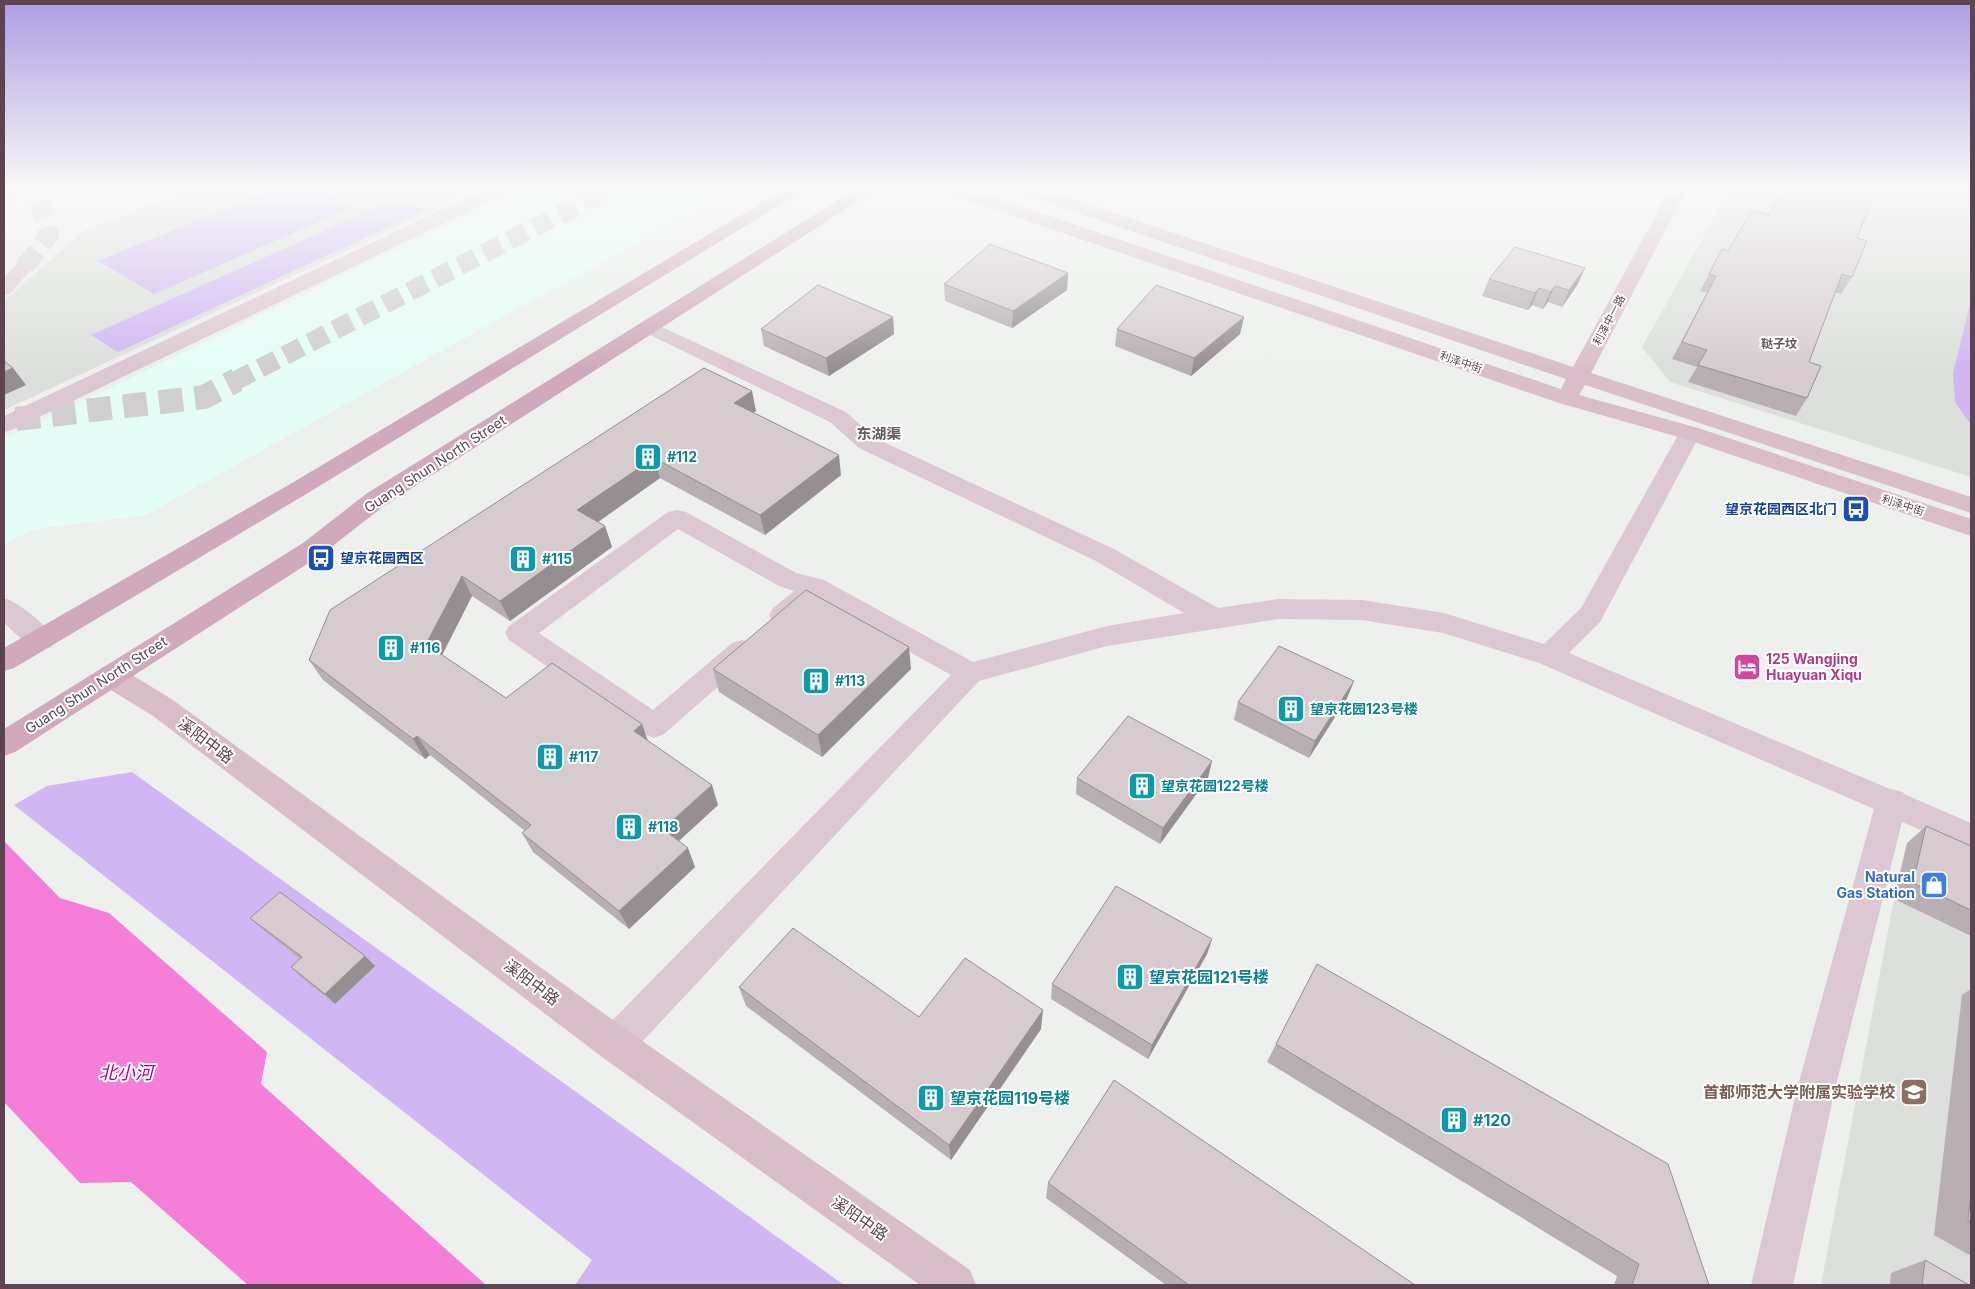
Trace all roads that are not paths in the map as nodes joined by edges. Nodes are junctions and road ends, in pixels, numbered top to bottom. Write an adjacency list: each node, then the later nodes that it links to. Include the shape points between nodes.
1 (376, 249): 12 (street)
2 (699, 249): 19 (main road)
3 (776, 249): 9 (main road, Guang Shun North Street)
4 (1127, 249): 11 (street, 利泽中街)
5 (1202, 249): 10 (street, 利泽中街)
6 (1648, 249): 10 (street, 利泽中一路)
7 (24, 266): 8 (street)
8 (4, 289)
9 (651, 328): 18 (street, via 838,417 867,443 1104,555); 23 (main road, Guang Shun North Street, via 375,500 312,549)
10 (1580, 376): 11 (street, 利泽中一路); 14 (street, 利泽中街)
11 (1567, 398): 13 (street, 利泽中街)
12 (10, 422)
13 (1690, 433): 15 (street, 利泽中街); 20 (street, via 1591,616)
14 (1971, 505)
15 (1971, 528)
16 (815, 587): 16 (street, via 788,580 677,518 519,633 654,726); 22 (street)
17 (4, 608): 19 (street)
18 (1215, 618): 20 (street, via 1278,609 1362,610 1444,623); 22 (street, via 1107,636)
19 (41, 640): 21 (main road)
20 (1549, 656): 25 (street)
21 (4, 661)
22 (970, 673): 27 (street)
23 (111, 676): 24 (main road, Guang Shun North Street); 27 (street, 溪阳中路, via 163,708)
24 (4, 744)
25 (1892, 801): 26 (street); 29 (street, via 1816,1089)
26 (1971, 836)
27 (615, 1044): 28 (street, 溪阳中路)
28 (954, 1285)
29 (1772, 1285)

